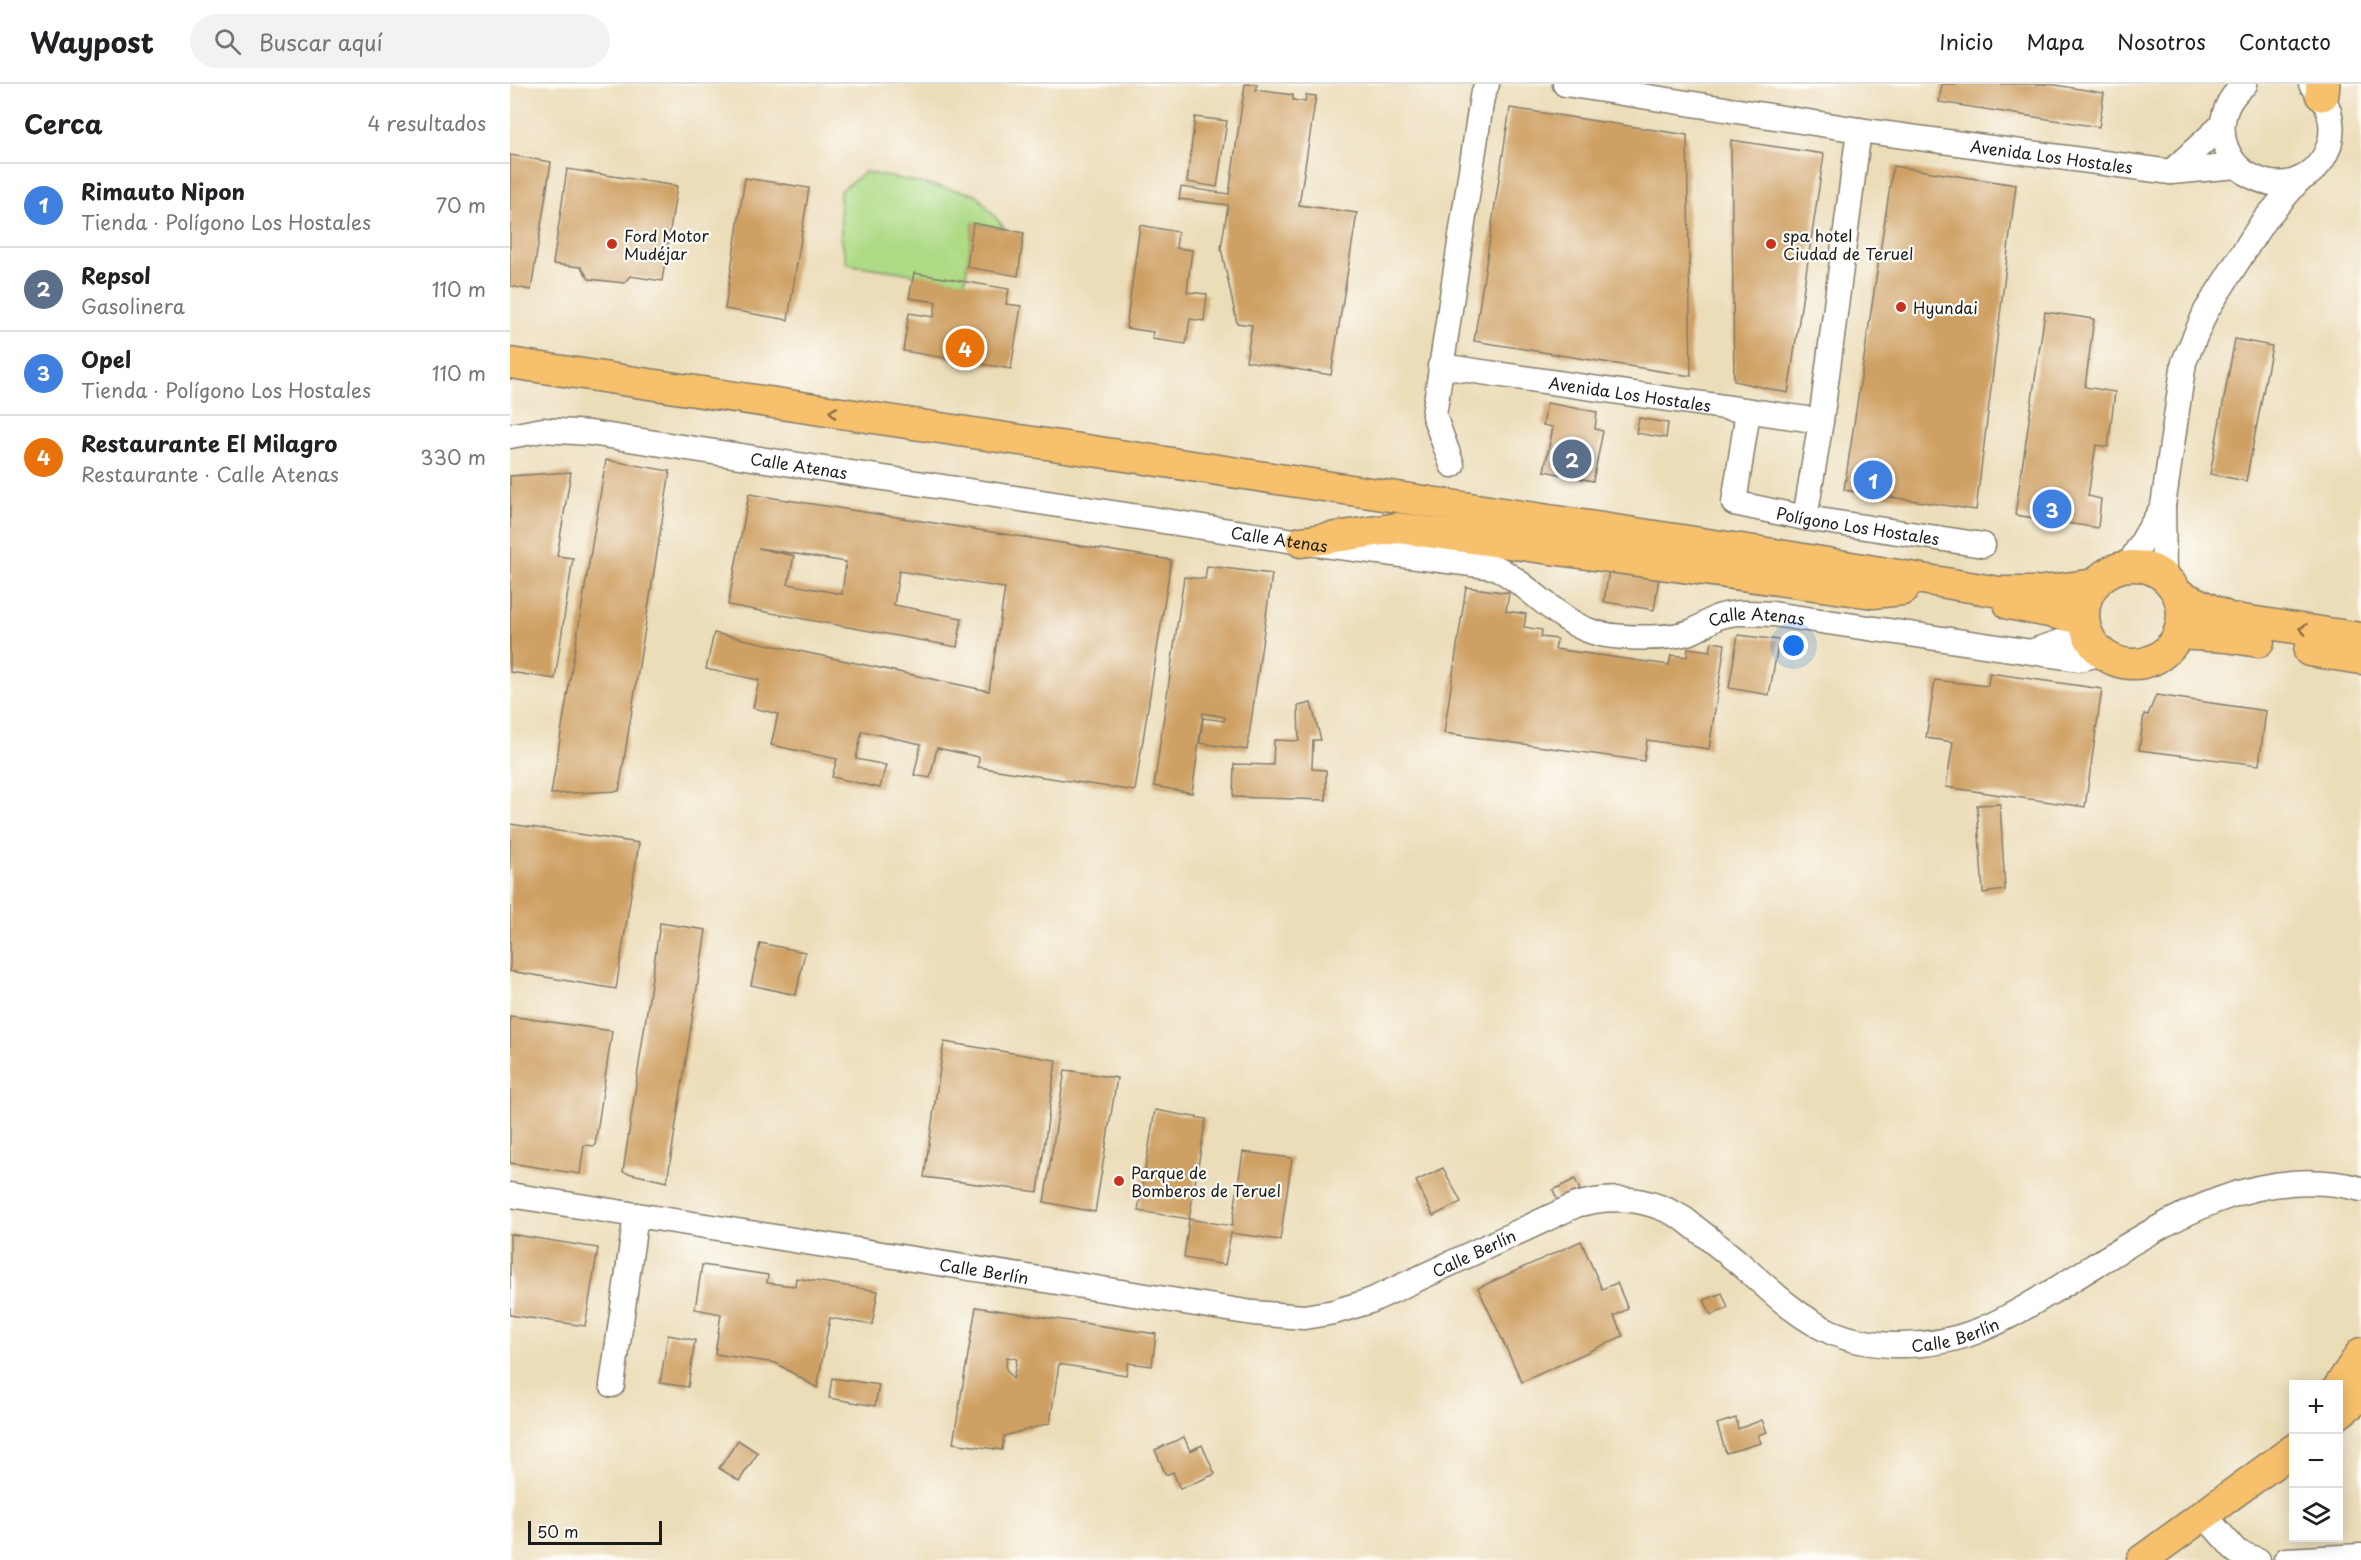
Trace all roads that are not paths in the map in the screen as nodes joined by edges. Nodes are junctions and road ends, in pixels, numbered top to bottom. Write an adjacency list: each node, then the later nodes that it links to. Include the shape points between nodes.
1 (1487, 84): 13 (street)
2 (1565, 84): 6 (street, Avenida Los Hostales)
3 (2245, 84): 5 (street)
4 (2319, 87): 9 (street, via 2330,108 2332,141 2321,162)
5 (2224, 104): 7 (street, via 2225,146); 8 (street)
6 (1859, 130): 8 (street, Avenida Los Hostales); 18 (street)
7 (2237, 166): 8 (street); 10 (street)
8 (2172, 172)
9 (2300, 179): 10 (street, via 2276,183); 11 (street)
10 (2259, 180): 11 (street)
11 (2262, 223): 21 (street, via 2206,310 2184,362)
12 (510, 363): 16 (main road)
13 (1440, 366): 17 (street, Avenida Los Hostales); 20 (street, via 1434,415)
14 (510, 373): 16 (main road, via 605,387)
15 (510, 382): 28 (main road)
16 (708, 393): 26 (main road, one-way to 16, via 1999,592)
17 (1748, 411): 18 (street, Avenida Los Hostales); 22 (street, Polígono Los Hostales, via 1734,503)
18 (1821, 421): 22 (street)
19 (510, 436): 23 (street, Calle Atenas, via 543,430 590,433)
20 (1452, 465)
21 (2163, 506): 25 (street); 27 (street)
22 (1805, 518): 24 (street, Polígono Los Hostales)
23 (1301, 542): 28 (main road, via 1398,528 1873,593); 30 (street, Calle Atenas, via 1495,567 1590,631 1639,638 1689,633 1719,617 1755,613 2028,652)
24 (1983, 545)
25 (2128, 566): 26 (main road, via 2104,575); 27 (main road, via 2146,568)
26 (2095, 584): 30 (main road, via 2087,598)
27 (2171, 585): 29 (main road, via 2182,607); 31 (main road, one-way to 27, via 2229,618)
28 (1903, 590): 30 (main road, via 2026,606)
29 (2178, 634): 30 (main road, via 2165,651 2142,663 2121,662); 32 (main road, via 2226,637)
30 (2091, 635)
31 (2361, 638)
32 (2361, 659)
33 (2361, 1189): 35 (street, Calle Berlín, via 2316,1182 2278,1184 2217,1199 2168,1222 1987,1328 1952,1341 1918,1346 1870,1343 1820,1327 1786,1304 1684,1219 1640,1200 1597,1199 1576,1205 1370,1301 1304,1317 1253,1313)
34 (510, 1195): 35 (street, Calle Berlín)
35 (636, 1215): 38 (street)
36 (2361, 1353): 37 (main road)
37 (2343, 1380)
38 (612, 1385)
39 (2361, 1396): 40 (main road)
40 (2343, 1410)
41 (2289, 1444): 43 (main road)
42 (2289, 1453): 43 (main road)
43 (2258, 1476): 44 (main road)
44 (2204, 1515): 46 (main road); 47 (street, via 2237,1552)
45 (2361, 1556): 48 (street)
46 (2142, 1560)
47 (2258, 1560)
48 (2286, 1560)

